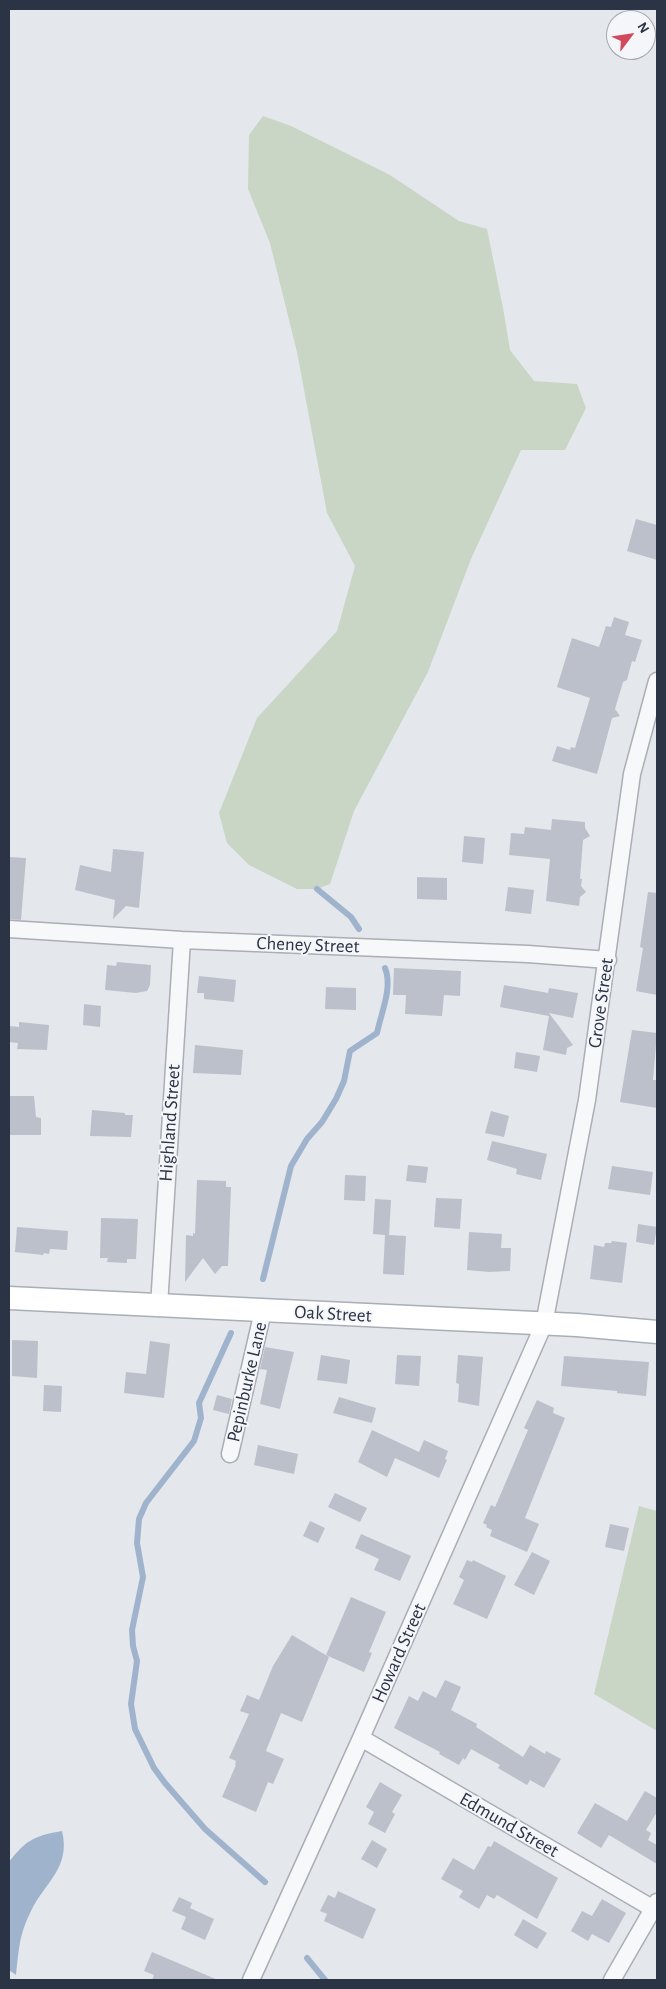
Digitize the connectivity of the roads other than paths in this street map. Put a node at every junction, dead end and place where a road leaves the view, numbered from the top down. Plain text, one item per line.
1 (657, 681) edge
2 (9, 929) edge
3 (182, 940) junction
4 (608, 960) junction
5 (9, 1298) edge
6 (159, 1306) junction
7 (263, 1311) junction
8 (544, 1324) junction
9 (657, 1332) edge
10 (230, 1454) dead end
11 (361, 1738) junction
12 (656, 1907) edge
13 (251, 1980) edge
14 (612, 1980) edge

1 - 4 street, Grove Street
2 - 3 street, Cheney Street
3 - 4 street, Cheney Street
3 - 6 street, Highland Street
4 - 8 street, Grove Street
5 - 6 main road, Oak Street
6 - 7 main road, Oak Street
7 - 8 main road, Oak Street
7 - 10 street, Pepinburke Lane
8 - 9 main road, Oak Street
8 - 11 street, Howard Street
11 - 12 street, Edmund Street
11 - 13 street, Howard Street
12 - 14 street

